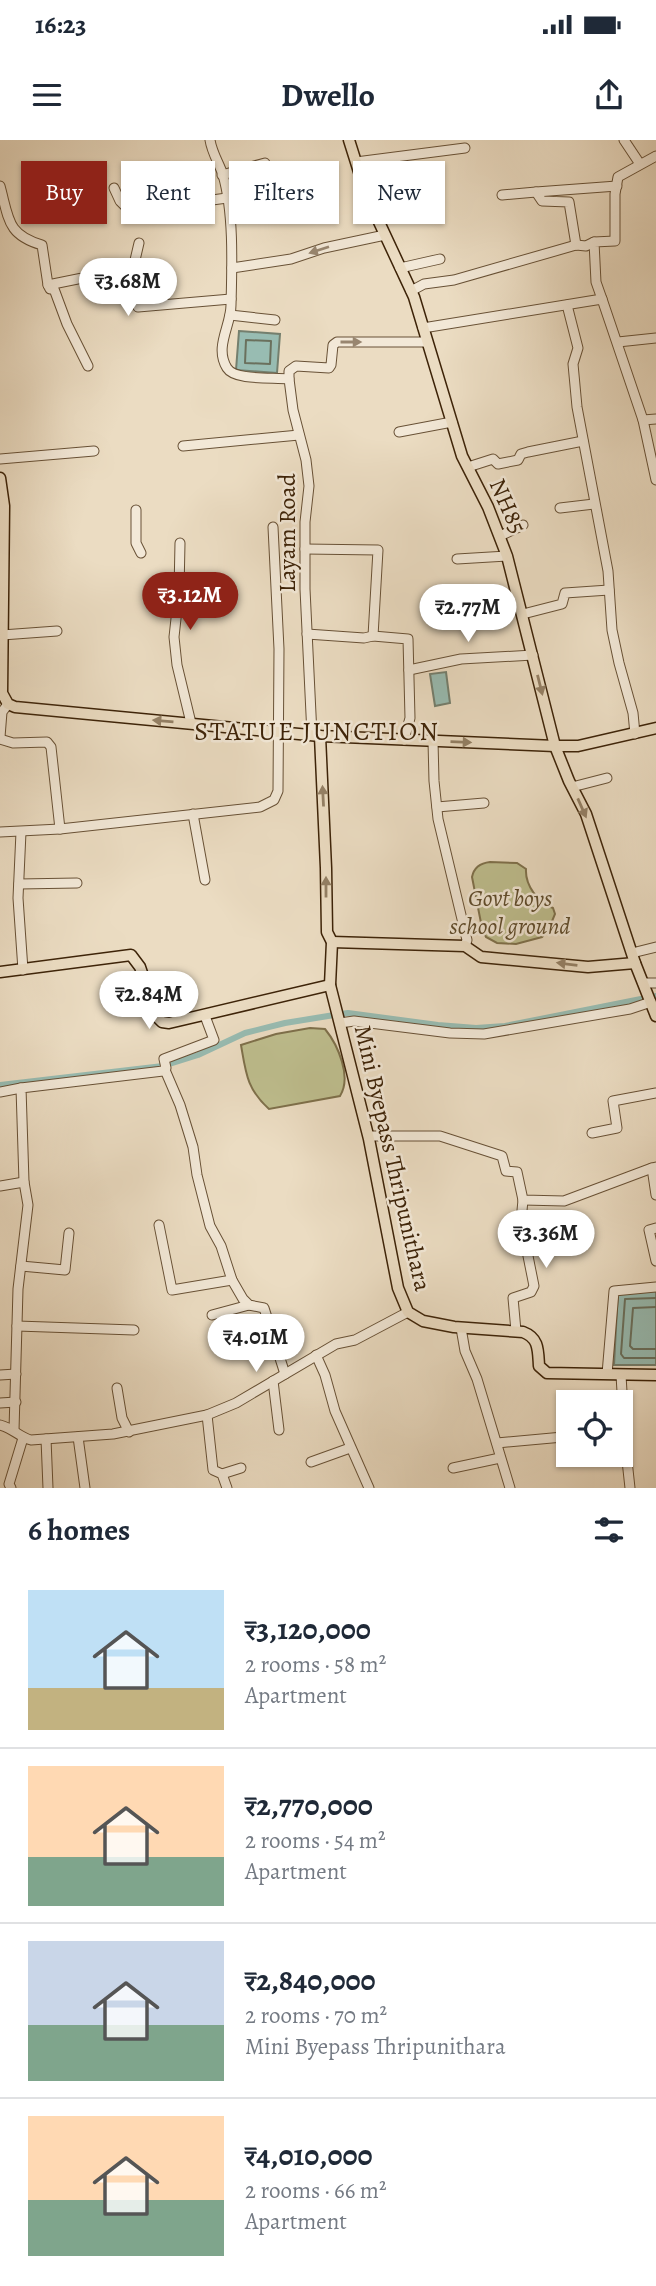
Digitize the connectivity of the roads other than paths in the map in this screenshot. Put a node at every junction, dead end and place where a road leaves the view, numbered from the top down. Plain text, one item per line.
1 (209, 140) edge
2 (349, 140) edge
3 (624, 140) edge
4 (465, 148) dead end
5 (656, 156) edge
6 (356, 161) edge
7 (364, 161) edge
8 (640, 164) junction
9 (229, 172) edge
10 (222, 174) junction
11 (0, 186) edge
12 (617, 186) junction
13 (114, 188) dead end
14 (536, 192) junction
15 (502, 195) dead end
16 (227, 198) junction
17 (380, 224) edge
18 (385, 235) junction
19 (594, 242) junction
20 (139, 243) dead end
21 (576, 245) junction
22 (440, 259) dead end
23 (232, 268) junction
24 (400, 268) junction
25 (132, 273) junction
26 (48, 285) junction
27 (411, 291) junction
28 (231, 299) junction
29 (602, 299) junction
30 (567, 305) junction
31 (230, 315) junction
32 (275, 320) dead end
33 (423, 328) junction
34 (656, 338) edge
35 (427, 342) junction
36 (618, 342) junction
37 (88, 366) dead end
38 (289, 379) junction
39 (656, 419) edge
40 (643, 420) junction
41 (452, 422) junction
42 (399, 432) dead end
43 (299, 435) junction
44 (583, 441) junction
45 (183, 446) dead end
46 (94, 451) dead end
47 (0, 459) edge
48 (468, 467) junction
49 (0, 478) edge
50 (656, 480) edge
51 (594, 504) junction
52 (560, 508) dead end
53 (136, 510) dead end
54 (523, 524) dead end
55 (273, 527) dead end
56 (500, 536) junction
57 (180, 543) dead end
58 (305, 550) junction
59 (141, 553) dead end
60 (507, 556) junction
61 (457, 559) dead end
62 (609, 590) junction
63 (1, 604) edge
64 (523, 614) junction
65 (57, 631) dead end
66 (307, 634) junction
67 (2, 635) junction
68 (373, 636) junction
69 (533, 655) junction
70 (409, 670) junction
71 (8, 704) junction
72 (191, 723) junction
73 (656, 728) edge
74 (280, 732) junction
75 (635, 734) junction
76 (316, 736) junction
77 (0, 738) edge
78 (404, 740) junction
79 (433, 741) junction
80 (555, 746) junction
81 (607, 778) dead end
82 (572, 787) junction
83 (484, 803) dead end
84 (437, 807) junction
85 (193, 814) junction
86 (60, 829) junction
87 (0, 832) edge
88 (20, 832) junction
89 (205, 880) dead end
90 (77, 883) dead end
91 (19, 884) junction
92 (332, 942) junction
93 (465, 946) junction
94 (656, 947) edge
95 (633, 958) junction
96 (23, 970) junction
97 (0, 972) edge
98 (330, 985) junction
99 (648, 985) edge
100 (651, 1002) junction
101 (205, 1016) junction
102 (656, 1016) edge
103 (340, 1022) junction
104 (165, 1067) junction
105 (21, 1088) junction
106 (0, 1092) edge
107 (656, 1093) edge
108 (592, 1133) dead end
109 (369, 1136) junction
110 (654, 1168) edge
111 (24, 1182) junction
112 (0, 1186) edge
113 (656, 1195) edge
114 (523, 1200) junction
115 (159, 1224) dead end
116 (656, 1228) edge
117 (69, 1233) dead end
118 (656, 1261) edge
119 (21, 1266) junction
120 (232, 1280) junction
121 (656, 1287) edge
122 (249, 1305) junction
123 (408, 1312) junction
124 (212, 1315) dead end
125 (17, 1326) junction
126 (461, 1328) junction
127 (134, 1329) dead end
128 (516, 1331) junction
129 (316, 1355) junction
130 (16, 1374) junction
131 (285, 1374) junction
132 (607, 1374) junction
133 (0, 1375) edge
134 (621, 1375) junction
135 (656, 1375) edge
136 (273, 1381) junction
137 (117, 1388) dead end
138 (16, 1402) junction
139 (0, 1403) edge
140 (207, 1415) junction
141 (0, 1425) edge
142 (14, 1430) junction
143 (279, 1430) dead end
144 (128, 1431) junction
145 (78, 1437) junction
146 (23, 1438) junction
147 (556, 1438) edge
148 (46, 1439) junction
149 (497, 1443) junction
150 (350, 1448) junction
151 (500, 1458) junction
152 (311, 1462) dead end
153 (241, 1468) dead end
154 (453, 1468) dead end
155 (222, 1474) junction
156 (11, 1488) edge
157 (48, 1488) edge
158 (85, 1488) edge
159 (227, 1488) edge
160 (369, 1488) edge
161 (510, 1488) edge
162 (631, 1488) edge

1 - 10 street
2 - 6 main road, NH85
3 - 8 street
4 - 7 street
5 - 8 street
8 - 12 street
9 - 10 street
10 - 16 street
11 - 26 street
12 - 14 street
12 - 19 street
13 - 16 street
14 - 15 street
14 - 21 street
16 - 23 street
17 - 18 main road, NH85 / NH85
18 -> 23 street
18 - 24 main road, NH85 / NH85
19 - 21 street
19 - 29 street
20 - 25 street
21 - 27 street
22 - 24 street
23 - 28 street
24 - 27 main road, NH85 / NH85
25 - 26 street
25 - 28 street
26 - 37 street
27 - 33 main road, NH85 / NH85
28 - 31 street
29 - 30 street
29 - 36 street
30 - 33 street
30 - 44 street
31 - 32 street
31 - 38 street
33 - 35 main road, NH85 / NH85
34 - 36 street
38 -> 35 street
35 - 41 main road, NH85 / NH85
36 - 40 street
38 - 43 street, Layam Road
39 - 40 street
40 - 50 street
41 - 42 street
41 - 48 main road, NH85 / NH85
43 - 45 street
43 - 58 street, Layam Road
44 - 48 street
44 - 51 street
46 - 47 street
48 - 56 main road, NH85 / NH85
49 - 63 main road
51 - 52 street
51 - 62 street
53 - 59 street
54 - 56 street
55 - 74 street
56 - 60 main road, NH85 / NH85
57 - 72 street
58 - 66 street, Layam Road
58 - 68 street
60 - 61 street
60 - 64 main road, NH85 / NH85
62 - 64 street
62 - 75 street
63 - 67 main road
64 - 69 main road, NH85 / NH85
65 - 67 street
66 - 68 street
66 - 76 street, Layam Road
67 - 71 main road
68 - 70 street
69 - 70 street
69 -> 80 main road, NH85 / NH85
70 - 78 street
72 -> 71 main road
71 - 77 street
72 - 74 main road
73 - 75 main road
74 - 76 main road
74 - 85 street
75 - 80 main road
76 - 78 main road
92 -> 76 main road, Mini Byepass Thripunithara
77 - 86 street
78 - 79 main road
79 -> 80 main road
79 - 84 street
80 - 82 main road, NH85
81 - 82 street
82 -> 95 main road, NH85
83 - 84 street
84 - 93 street
85 - 86 street
85 - 89 street
86 - 88 street
87 - 88 street
88 - 91 street
90 - 91 street
91 - 96 street
92 - 93 main road
92 - 98 main road, Mini Byepass Thripunithara
95 -> 93 main road
94 - 95 street
95 - 99 main road, NH85
96 - 97 main road
96 - 101 main road
98 - 101 main road
98 - 103 main road, Mini Byepass Thripunithara
99 - 100 main road, NH85
100 - 102 main road, NH85
100 - 103 street
101 - 104 street
103 - 109 main road, Mini Byepass Thripunithara
104 - 105 street
104 - 120 street
105 - 106 street
105 - 111 street
107 - 108 street
109 - 114 street
109 - 123 main road, Mini Byepass Thripunithara
110 - 113 street
110 - 114 street
111 - 112 street
111 - 119 street
114 - 128 street
115 - 120 street
116 - 118 street
117 - 119 street
119 - 125 street
120 - 122 street
121 - 132 street
122 - 124 street
122 - 131 street
123 - 126 main road, Mini Byepass Thripunithara
123 - 129 street
125 - 127 street
125 - 130 street
126 - 128 main road, Mini Byepass Thripunithara
126 - 149 street
128 - 132 main road
129 - 131 street
129 - 150 street
130 - 133 street
130 - 138 street
131 - 136 street
132 - 134 main road
134 - 135 main road
134 - 162 street
136 - 140 street
136 - 143 street
137 - 144 street
138 - 139 street
138 - 142 street
140 - 144 street
140 - 155 street
141 - 142 street
142 - 146 street
144 - 145 street
145 - 148 street
145 - 158 street
146 - 148 street
146 - 156 street
147 - 149 street
148 - 157 street
149 - 151 street
150 - 152 street
150 - 160 street
151 - 154 street
151 - 161 street
153 - 155 street
155 - 159 street

